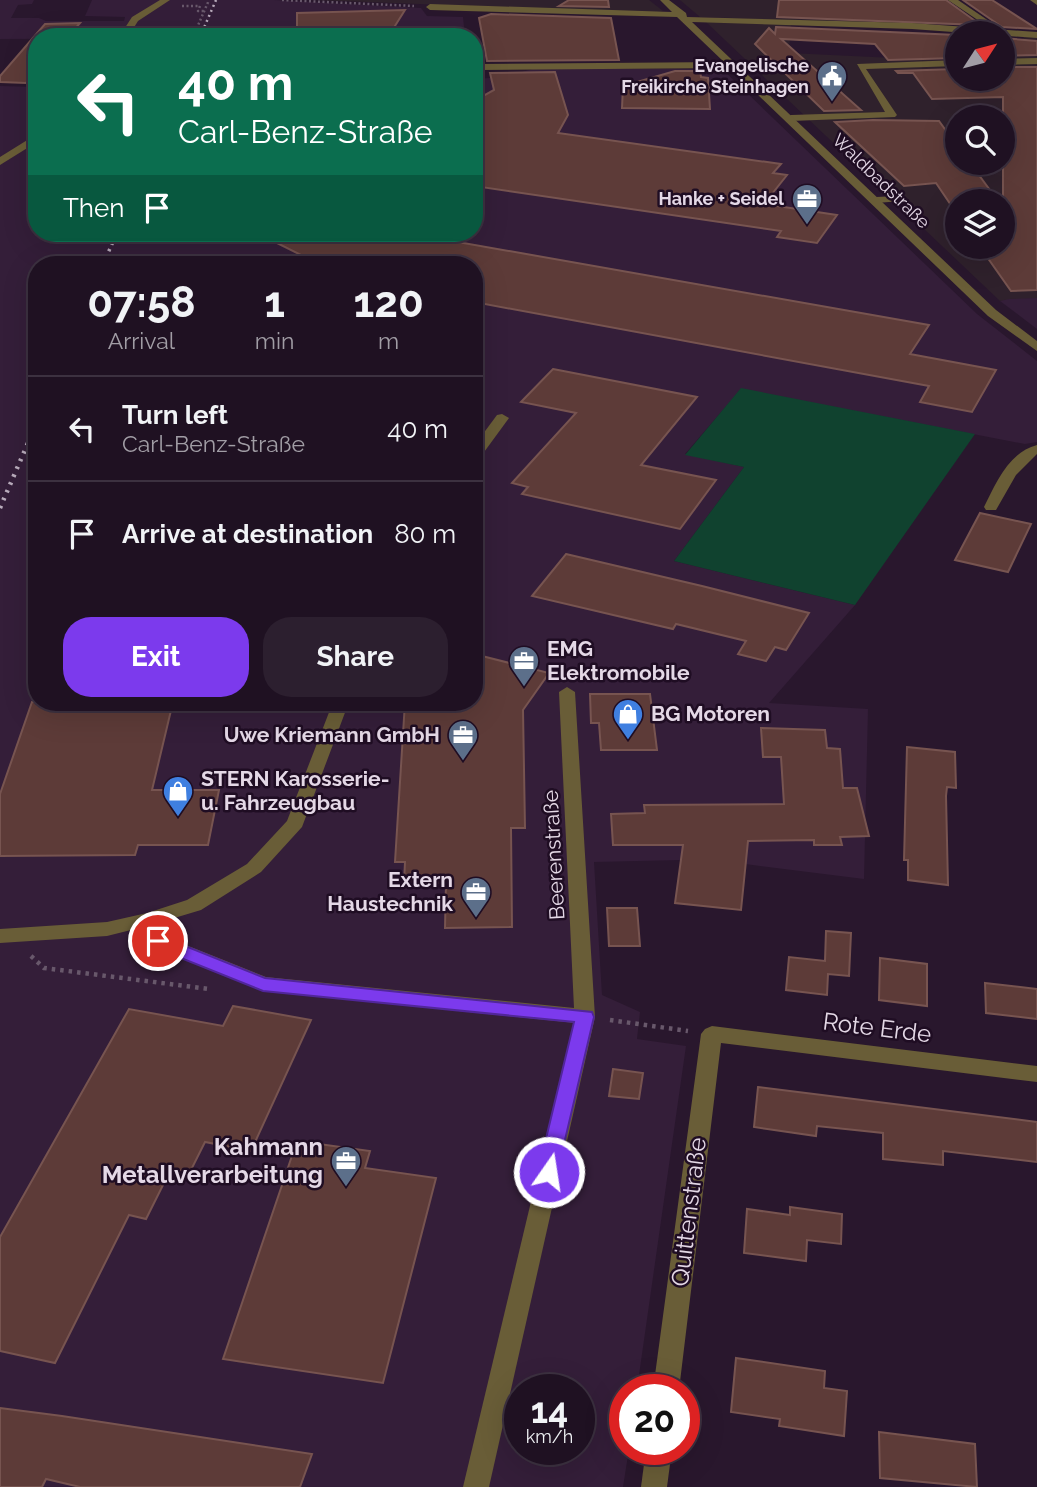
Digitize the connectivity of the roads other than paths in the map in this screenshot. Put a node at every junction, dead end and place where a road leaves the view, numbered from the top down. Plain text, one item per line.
1 (166, 0) edge
2 (664, 0) edge
3 (952, 0) edge
4 (430, 7) road end
5 (685, 17) junction
6 (984, 21) edge
7 (129, 28) edge
8 (945, 29) edge
9 (1015, 33) edge
10 (1037, 35) edge
11 (1037, 61) edge
12 (1015, 62) edge
13 (945, 63) edge
14 (735, 65) junction
15 (483, 67) edge
16 (790, 118) junction
17 (28, 143) edge
18 (0, 162) edge
19 (898, 199) dead end
20 (876, 200) junction
21 (1037, 347) edge
22 (502, 418) dead end
23 (483, 444) edge
24 (1037, 449) edge
25 (992, 507) dead end
26 (567, 692) dead end
27 (338, 711) edge
28 (150, 919) junction
29 (5, 936) edge
30 (585, 1017) junction
31 (712, 1034) joint
32 (1037, 1074) edge
33 (668, 1374) edge
34 (657, 1465) edge
35 (476, 1487) edge
36 (654, 1487) edge

1 - 7 street
2 - 5 street, Waldbadstraße
3 - 6 street
4 - 5 street
5 - 8 street
5 - 14 street, Waldbadstraße
9 - 10 street
11 - 12 street
13 - 16 street
14 - 15 street
14 - 16 street, Waldbadstraße
16 - 20 street, Waldbadstraße
17 - 18 street
19 - 20 street
20 - 21 street, Waldbadstraße
22 - 23 street
24 - 25 street
26 - 30 street, Beerenstraße
27 - 28 street
28 - 29 street
28 - 30 street
30 - 35 street, Beerenstraße
31 - 32 street, Rote Erde
31 - 33 street, Quittenstraße
34 - 36 street

